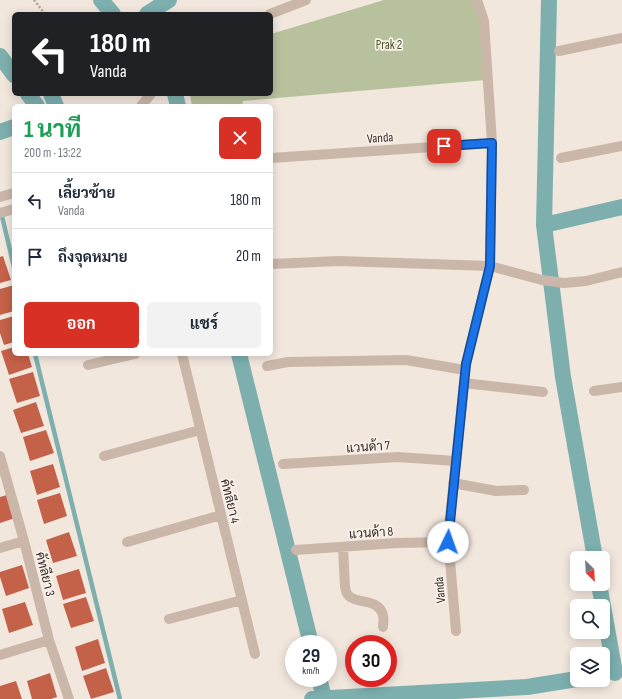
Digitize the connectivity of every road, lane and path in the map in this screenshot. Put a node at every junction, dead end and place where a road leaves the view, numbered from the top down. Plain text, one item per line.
1 (34, 0) edge
2 (306, 0) edge
3 (477, 0) edge
4 (43, 12) edge
5 (273, 13) edge
6 (622, 38) edge
7 (559, 51) dead end
8 (149, 96) edge
9 (143, 104) edge
10 (492, 143) junction
11 (622, 146) edge
12 (273, 158) edge
13 (561, 158) dead end
14 (12, 194) edge
15 (0, 197) edge
16 (12, 210) edge
17 (0, 213) edge
18 (273, 264) edge
19 (490, 266) junction
20 (622, 272) edge
21 (126, 356) edge
22 (182, 356) edge
23 (88, 365) dead end
24 (267, 366) dead end
25 (465, 370) junction
26 (464, 383) junction
27 (622, 387) edge
28 (594, 391) dead end
29 (543, 392) dead end
30 (200, 430) junction
31 (0, 456) edge
32 (104, 456) dead end
33 (455, 461) junction
34 (283, 464) dead end
35 (453, 483) junction
36 (524, 490) dead end
37 (221, 515) junction
38 (24, 541) junction
39 (127, 542) dead end
40 (448, 542) junction
41 (343, 547) junction
42 (0, 548) edge
43 (296, 550) dead end
44 (242, 600) junction
45 (170, 619) dead end
46 (383, 627) dead end
47 (456, 631) dead end
48 (49, 640) junction
49 (255, 654) dead end
50 (0, 655) edge
51 (69, 699) edge

1 - 4 path
2 - 5 street
3 - 10 street, Vanda
6 - 7 street
8 - 9 street
10 - 12 street, Vanda
10 - 19 street, Vanda
11 - 13 street
14 - 15 street
16 - 17 street
18 - 19 street
19 - 20 street
19 - 25 street, Vanda
21 - 23 street
22 - 30 street, คัทลียา 4
24 - 25 street
25 - 26 street, Vanda
26 - 29 street
26 - 33 street, Vanda
27 - 28 street
30 - 32 street
30 - 37 street, คัทลียา 4
31 - 38 street, คัทลียา 3
33 - 34 street, แวนด้า 7
33 - 35 street, Vanda
35 - 36 street
35 - 40 street, Vanda
37 - 39 street
37 - 44 street, คัทลียา 4
38 - 42 street
38 - 48 street, คัทลียา 3
40 - 41 street, แวนด้า 8
40 - 47 street, Vanda
41 - 43 street, แวนด้า 8
41 - 46 street
44 - 45 street
44 - 49 street, คัทลียา 4
48 - 50 street
48 - 51 street, คัทลียา 3

